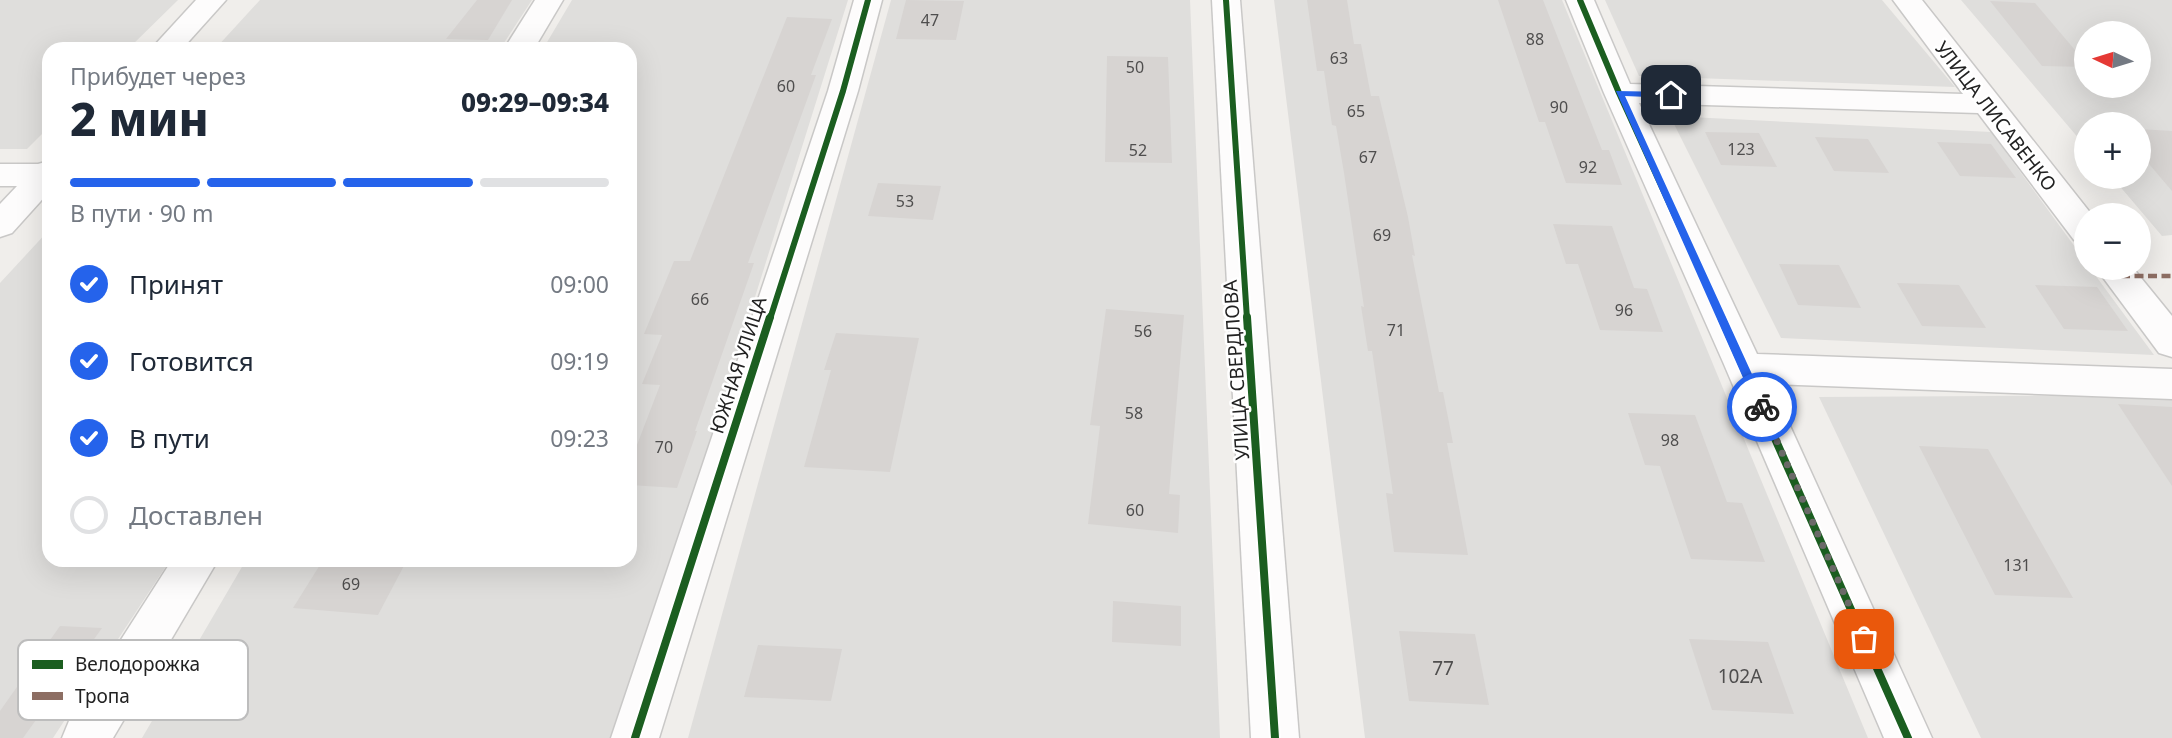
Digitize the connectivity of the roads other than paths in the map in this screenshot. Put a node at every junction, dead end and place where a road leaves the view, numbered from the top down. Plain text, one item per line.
1 (212, 0) edge
2 (549, 0) edge
3 (867, 0) edge
4 (1226, 0) edge
5 (1580, 0) edge
6 (1906, 0) edge
7 (173, 42) edge
8 (523, 42) edge
9 (1619, 93) junction
10 (1986, 104) junction
11 (0, 174) edge
12 (42, 174) edge
13 (42, 180) edge
14 (2074, 217) edge
15 (0, 225) edge
16 (2123, 280) edge
17 (2172, 344) edge
18 (1745, 368) junction
19 (2172, 384) edge
20 (192, 567) edge
21 (147, 640) edge
22 (97, 720) edge
23 (86, 738) edge
24 (635, 738) edge
25 (1275, 738) edge
26 (1908, 738) edge

1 - 7 street
2 - 8 street
3 - 24 street, ЮЖНАЯ УЛИЦА
4 - 25 street, УЛИЦА СВЕРДЛОВА
5 - 9 street
6 - 10 street, УЛИЦА ЛИСАВЕНКО
9 - 10 street
9 - 18 street
10 - 14 street, УЛИЦА ЛИСАВЕНКО
11 - 12 street
13 - 15 street
16 - 17 street
18 - 19 street
18 - 26 street
20 - 21 street
22 - 23 street

